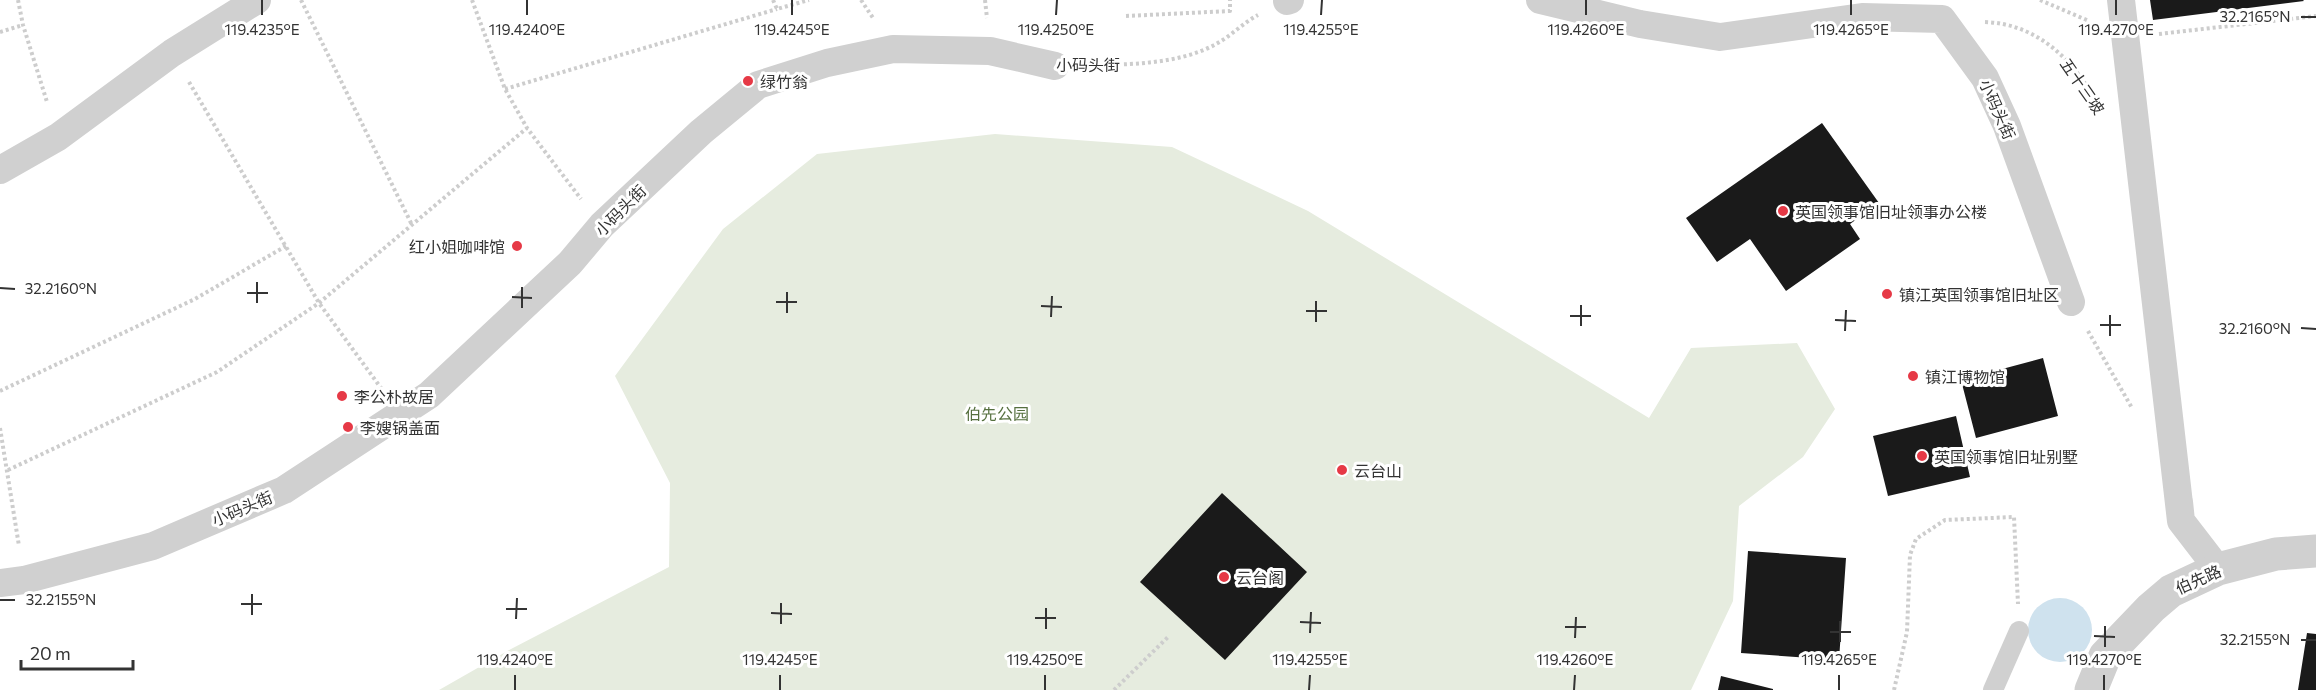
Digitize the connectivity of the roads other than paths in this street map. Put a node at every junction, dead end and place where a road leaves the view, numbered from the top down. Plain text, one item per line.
1 (257, 0) edge
2 (1540, 0) edge
3 (2121, 0) edge
4 (1054, 66) road end
5 (0, 170) edge
6 (2071, 302) road end
7 (2316, 551) edge
8 (2218, 569) junction
9 (12, 581) edge
10 (2019, 631) road end
11 (1993, 690) edge
12 (2091, 690) edge

1 - 5 street
2 - 6 street, 小码头街
3 - 8 street
4 - 9 street, 小码头街
7 - 8 street, 伯先路
8 - 12 street, 伯先路
10 - 11 lane

